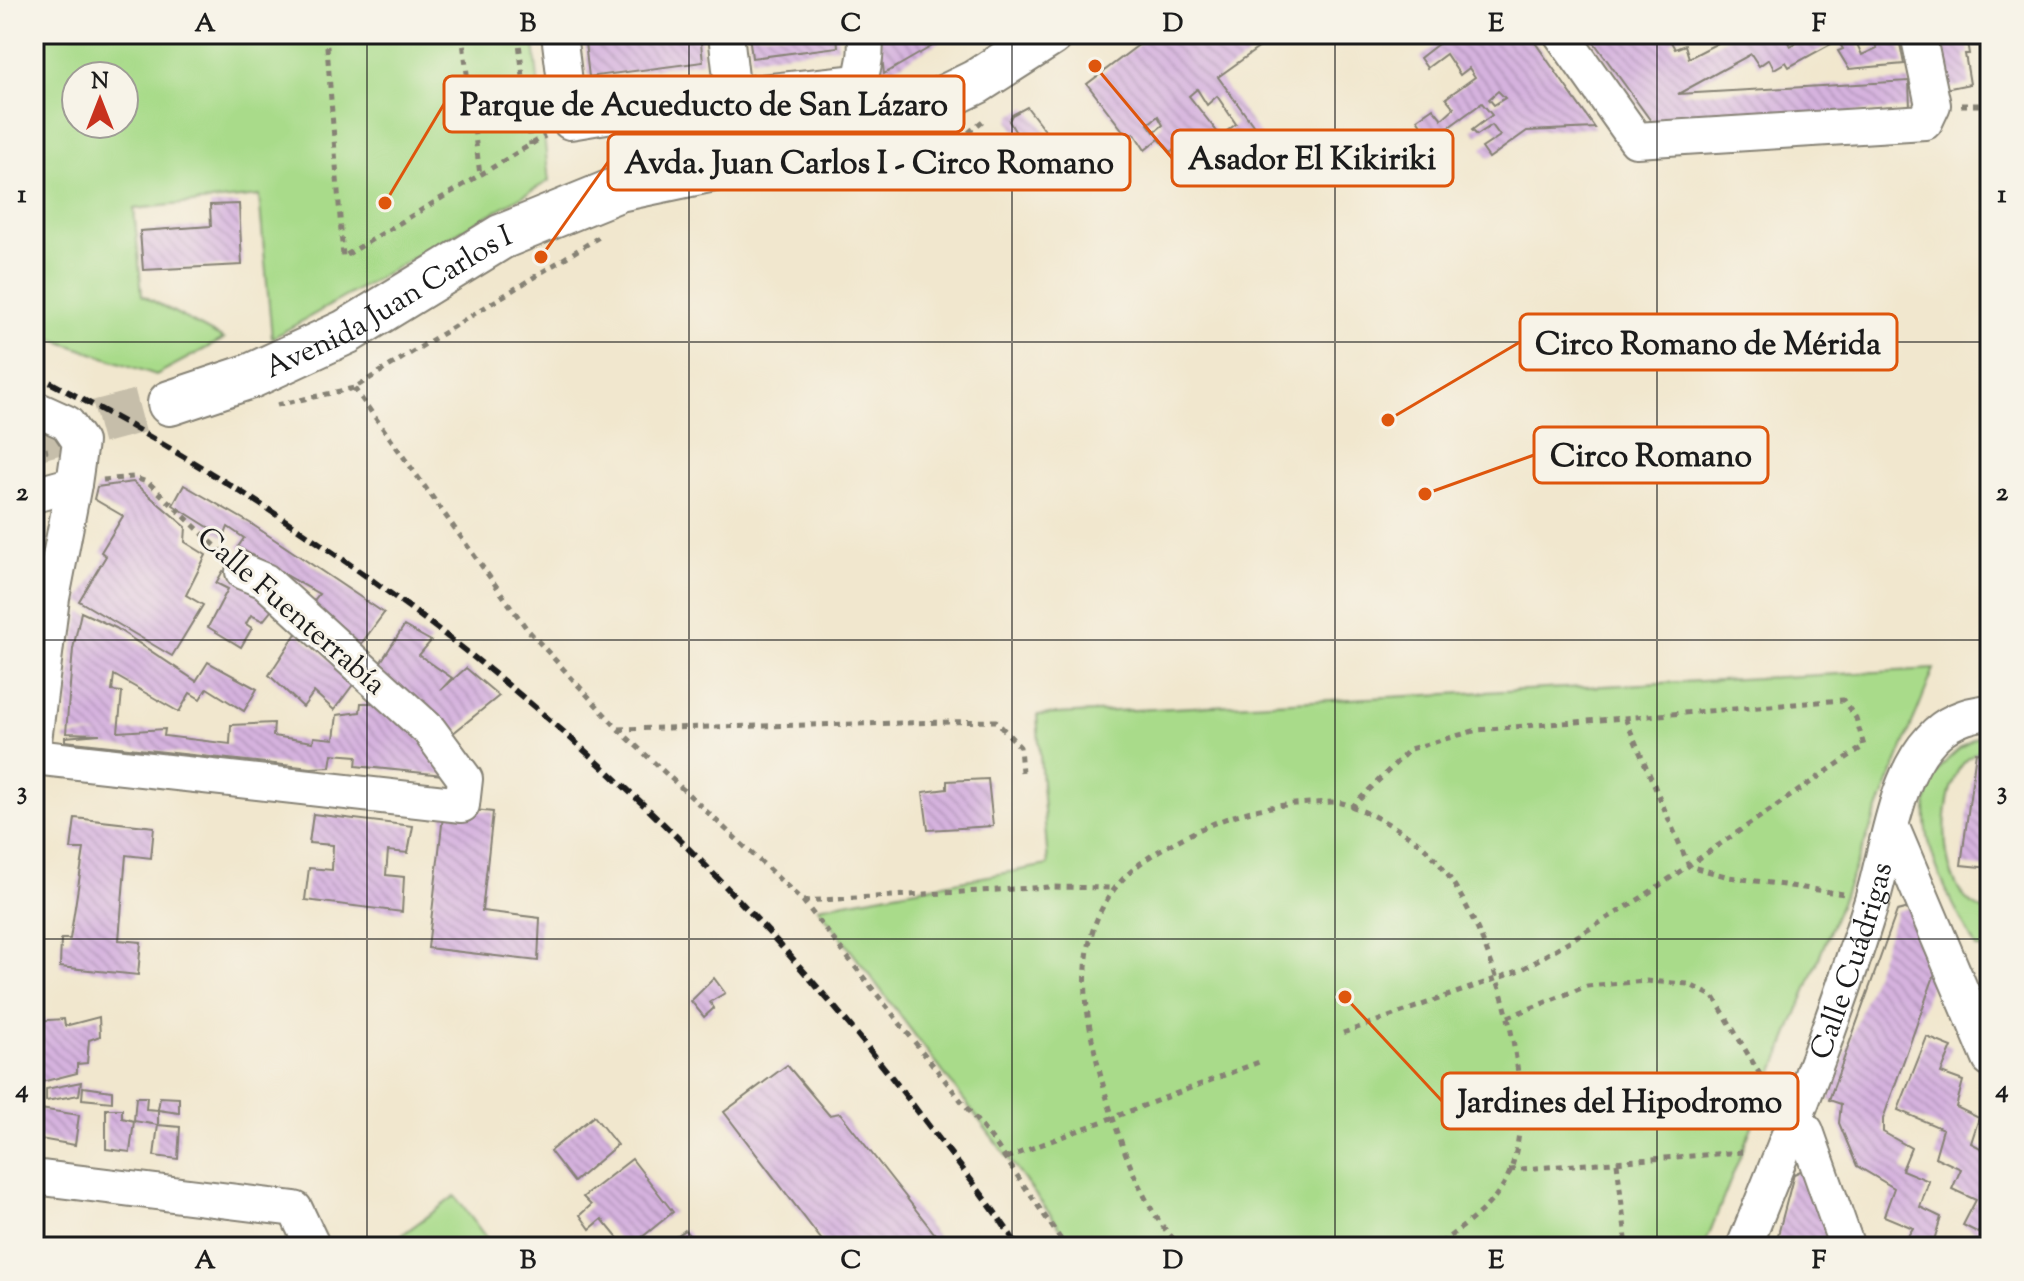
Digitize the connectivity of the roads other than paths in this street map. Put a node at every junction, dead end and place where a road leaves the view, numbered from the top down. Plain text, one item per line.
1 (559, 34) edge
2 (726, 34) edge
3 (865, 34) edge
4 (1051, 34) edge
5 (1561, 34) edge
6 (1918, 34) edge
7 (858, 82) junction
8 (733, 95) junction
9 (875, 145) junction
10 (170, 403) tunnel mouth
11 (34, 408) edge
12 (74, 484) junction
13 (34, 496) edge
14 (61, 540) junction
15 (243, 572) road end
16 (43, 597) edge
17 (1990, 712) edge
18 (34, 741) edge
19 (34, 757) edge
20 (1893, 830) junction
21 (1990, 1059) edge
22 (1796, 1120) junction
23 (34, 1177) edge
24 (313, 1247) edge
25 (1744, 1247) edge
26 (1847, 1247) edge

1 - 8 street
2 - 8 street
3 - 7 street
4 - 9 main road, Avenida Juan Carlos I
5 - 6 street
7 - 8 street
7 - 9 street
9 - 10 main road, Avenida Juan Carlos I
11 - 12 street
12 - 13 street
12 - 14 street
13 - 14 street
14 - 16 street
15 - 19 street, Calle Fuenterrabía
16 - 18 street
17 - 20 street, Calle Cuádrigas
20 - 21 street
20 - 22 street, Calle Cuádrigas
22 - 25 street, Calle Cuádrigas
22 - 26 street
23 - 24 street

